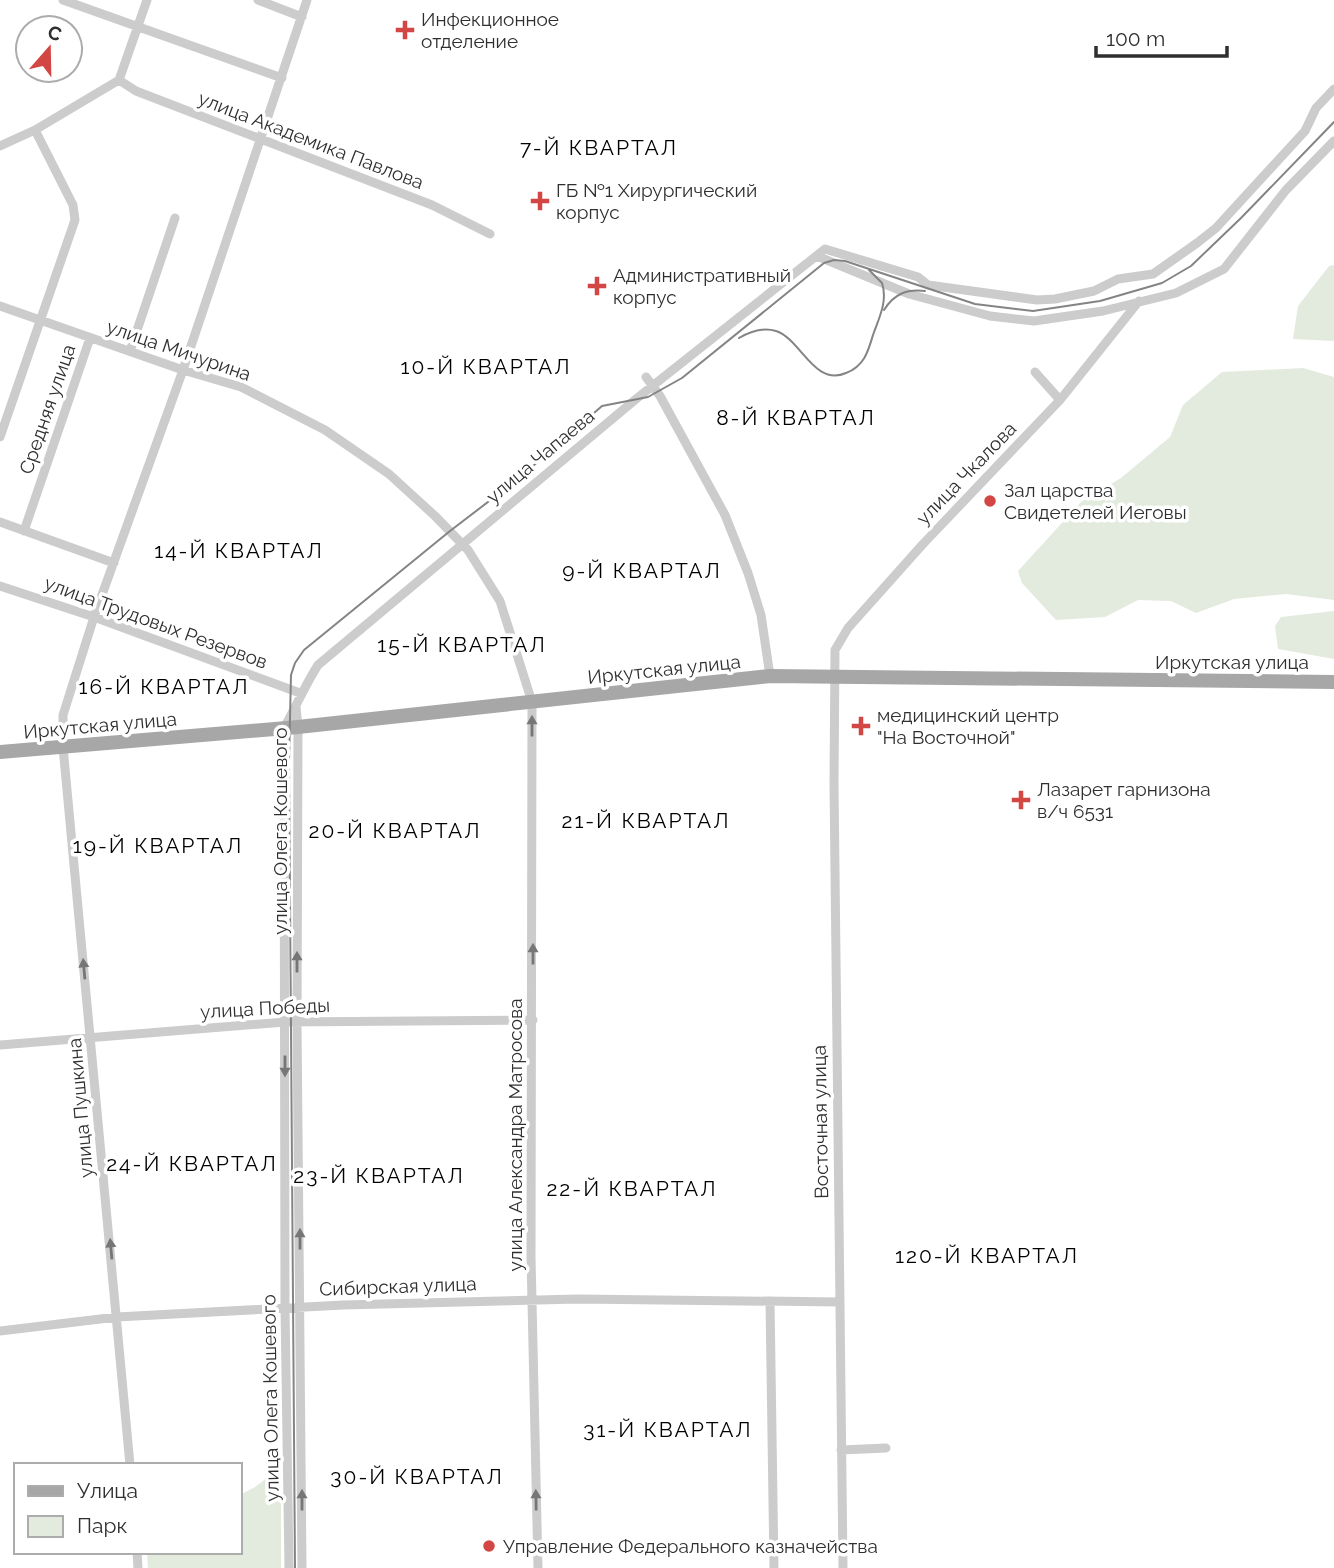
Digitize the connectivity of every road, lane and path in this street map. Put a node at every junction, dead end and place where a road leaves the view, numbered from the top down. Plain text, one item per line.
1 (63, 0) edge
2 (147, 0) edge
3 (258, 0) edge
4 (307, 0) edge
5 (302, 17) junction
6 (138, 27) junction
7 (282, 78) junction
8 (119, 80) junction
9 (1334, 89) edge
10 (35, 130) junction
11 (262, 140) junction
12 (1334, 141) edge
13 (0, 146) edge
14 (175, 218) dead end
15 (490, 234) dead end
16 (821, 252) junction
17 (1139, 301) junction
18 (0, 306) edge
19 (41, 321) junction
20 (90, 338) junction
21 (130, 351) junction
22 (183, 370) junction
23 (1035, 372) dead end
24 (646, 377) dead end
25 (653, 385) junction
26 (1060, 400) junction
27 (0, 437) edge
28 (0, 522) edge
29 (24, 531) junction
30 (461, 543) junction
31 (114, 563) junction
32 (0, 586) edge
33 (94, 617) junction
34 (770, 676) junction
35 (836, 676) junction
36 (1334, 682) edge
37 (300, 692) junction
38 (532, 702) junction
39 (296, 707) junction
40 (291, 727) junction
41 (63, 747) junction
42 (0, 752) edge
43 (533, 1020) junction
44 (285, 1022) junction
45 (297, 1022) junction
46 (90, 1037) junction
47 (0, 1045) edge
48 (532, 1300) junction
49 (770, 1301) junction
50 (840, 1302) junction
51 (301, 1307) junction
52 (285, 1308) junction
53 (117, 1317) junction
54 (0, 1331) edge
55 (886, 1448) dead end
56 (841, 1450) junction
57 (130, 1463) edge
58 (289, 1568) edge
59 (302, 1568) edge
60 (538, 1568) edge
61 (774, 1568) edge
62 (843, 1568) edge

1 - 6 street
2 - 6 street
3 - 5 street
4 - 5 street, улица Пушкина
5 - 7 street, улица Пушкина
6 - 7 street
6 - 8 street
7 - 11 street, улица Пушкина
8 - 10 street
8 - 11 street, улица Академика Павлова
9 - 16 street
10 - 13 street
10 - 19 street
11 - 15 street, улица Академика Павлова
11 - 22 street, улица Пушкина
12 - 17 street
14 - 21 street
16 - 17 street
16 - 25 street, улица Чапаева
17 - 26 street, улица Чкалова
18 - 19 street, улица Мичурина
19 - 20 street, улица Мичурина
19 - 27 street
20 - 21 street, улица Мичурина
20 - 29 street, Средняя улица
21 - 22 street, улица Мичурина
22 - 30 street, улица Мичурина
22 - 31 street, улица Пушкина
23 - 26 street
24 - 25 street
25 - 30 street, улица Чапаева
25 - 34 street
26 - 35 street, улица Чкалова
28 - 29 street
29 - 31 street
30 - 37 street, улица Чапаева
30 - 38 street, улица Мичурина
31 - 33 street, улица Пушкина
32 - 33 street, улица Трудовых Резервов
33 - 37 street, улица Трудовых Резервов
33 - 41 street, улица Пушкина
34 - 35 main road, Иркутская улица
34 - 38 main road, Иркутская улица
35 - 36 main road, Иркутская улица
35 - 50 street, Восточная улица
37 - 39 street, улица Чапаева
38 - 40 main road, Иркутская улица
43 -> 38 street, улица Александра Матросова
39 - 40 street, улица Олега Кошевого
39 - 40 street, улица Олега Кошевого
40 - 41 main road, Иркутская улица
40 - 44 street, улица Олега Кошевого
45 -> 40 street, улица Олега Кошевого
41 - 42 main road, Иркутская улица
46 -> 41 street, улица Пушкина
43 - 45 street, улица Победы
43 - 48 street, улица Александра Матросова
44 - 45 street, улица Победы
44 - 46 street, улица Победы
44 -> 52 street, улица Олега Кошевого
51 -> 45 street, улица Олега Кошевого
46 - 47 street, улица Победы
53 -> 46 street, улица Пушкина
48 - 49 street, Сибирская улица
48 - 51 street, Сибирская улица
60 -> 48 street, улица Александра Матросова
49 - 50 street, Сибирская улица
49 - 61 street
50 - 56 street, Восточная улица
51 - 52 street, Сибирская улица
59 -> 51 street, улица Олега Кошевого
52 - 53 street, Сибирская улица
52 - 58 street, улица Олега Кошевого
53 - 54 street, Сибирская улица
53 - 57 street, улица Пушкина
55 - 56 street
56 - 62 street, Восточная улица

